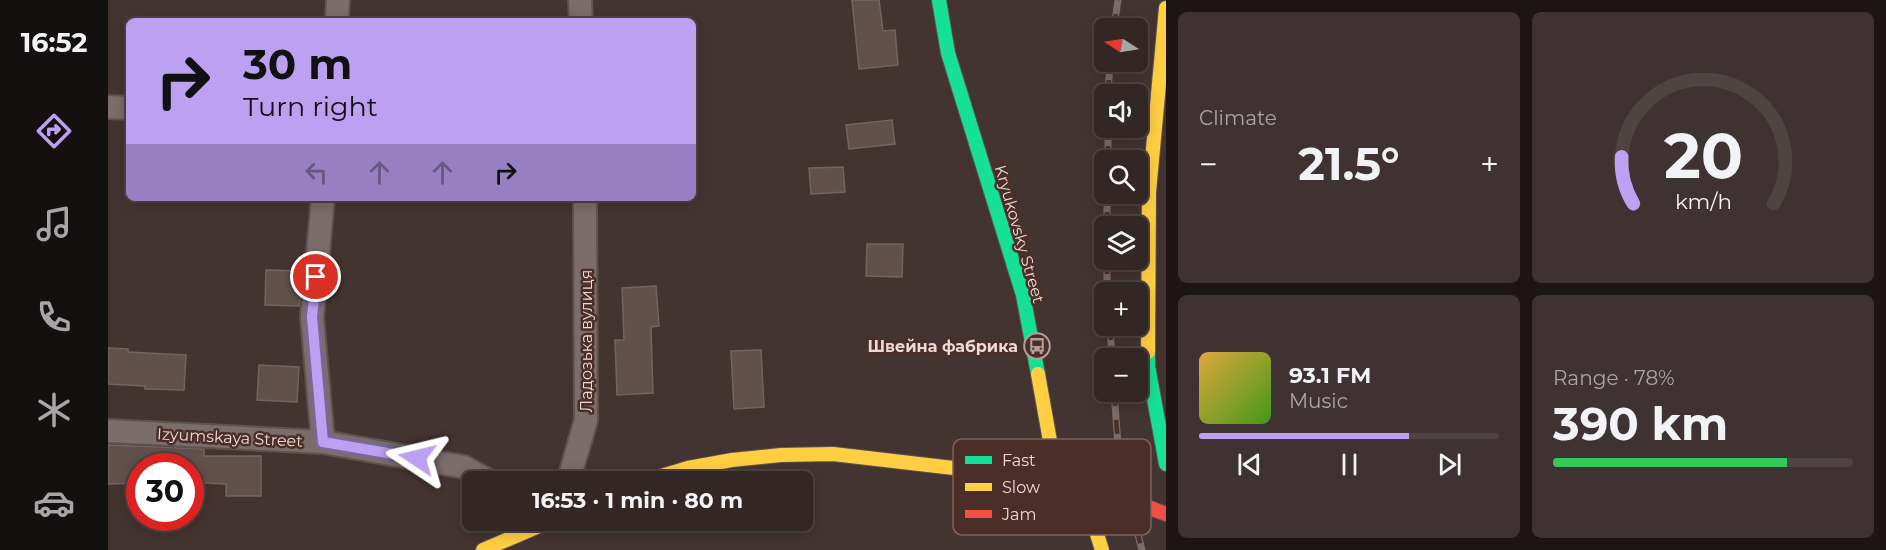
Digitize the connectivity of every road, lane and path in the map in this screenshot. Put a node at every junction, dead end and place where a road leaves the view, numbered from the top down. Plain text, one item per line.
1 (338, 0) edge
2 (580, 0) edge
3 (939, 0) edge
4 (1166, 8) edge
5 (337, 18) edge
6 (581, 18) edge
7 (108, 107) edge
8 (126, 108) edge
9 (323, 201) edge
10 (585, 201) edge
11 (108, 431) edge
12 (1049, 439) edge
13 (323, 442) junction
14 (1166, 464) edge
15 (953, 468) edge
16 (472, 471) edge
17 (571, 471) edge
18 (678, 471) edge
19 (527, 531) edge
20 (1097, 535) edge
21 (483, 550) edge
22 (1102, 550) edge

1 - 5 street
2 - 6 street
3 - 12 street, Kryukovsky Street
4 - 14 street
7 - 8 street
9 - 13 street
10 - 17 street, Ладозька вулиця
11 - 13 street, Izyumskaya Street
13 - 16 street, Izyumskaya Street
15 - 18 street
19 - 21 street
20 - 22 street

